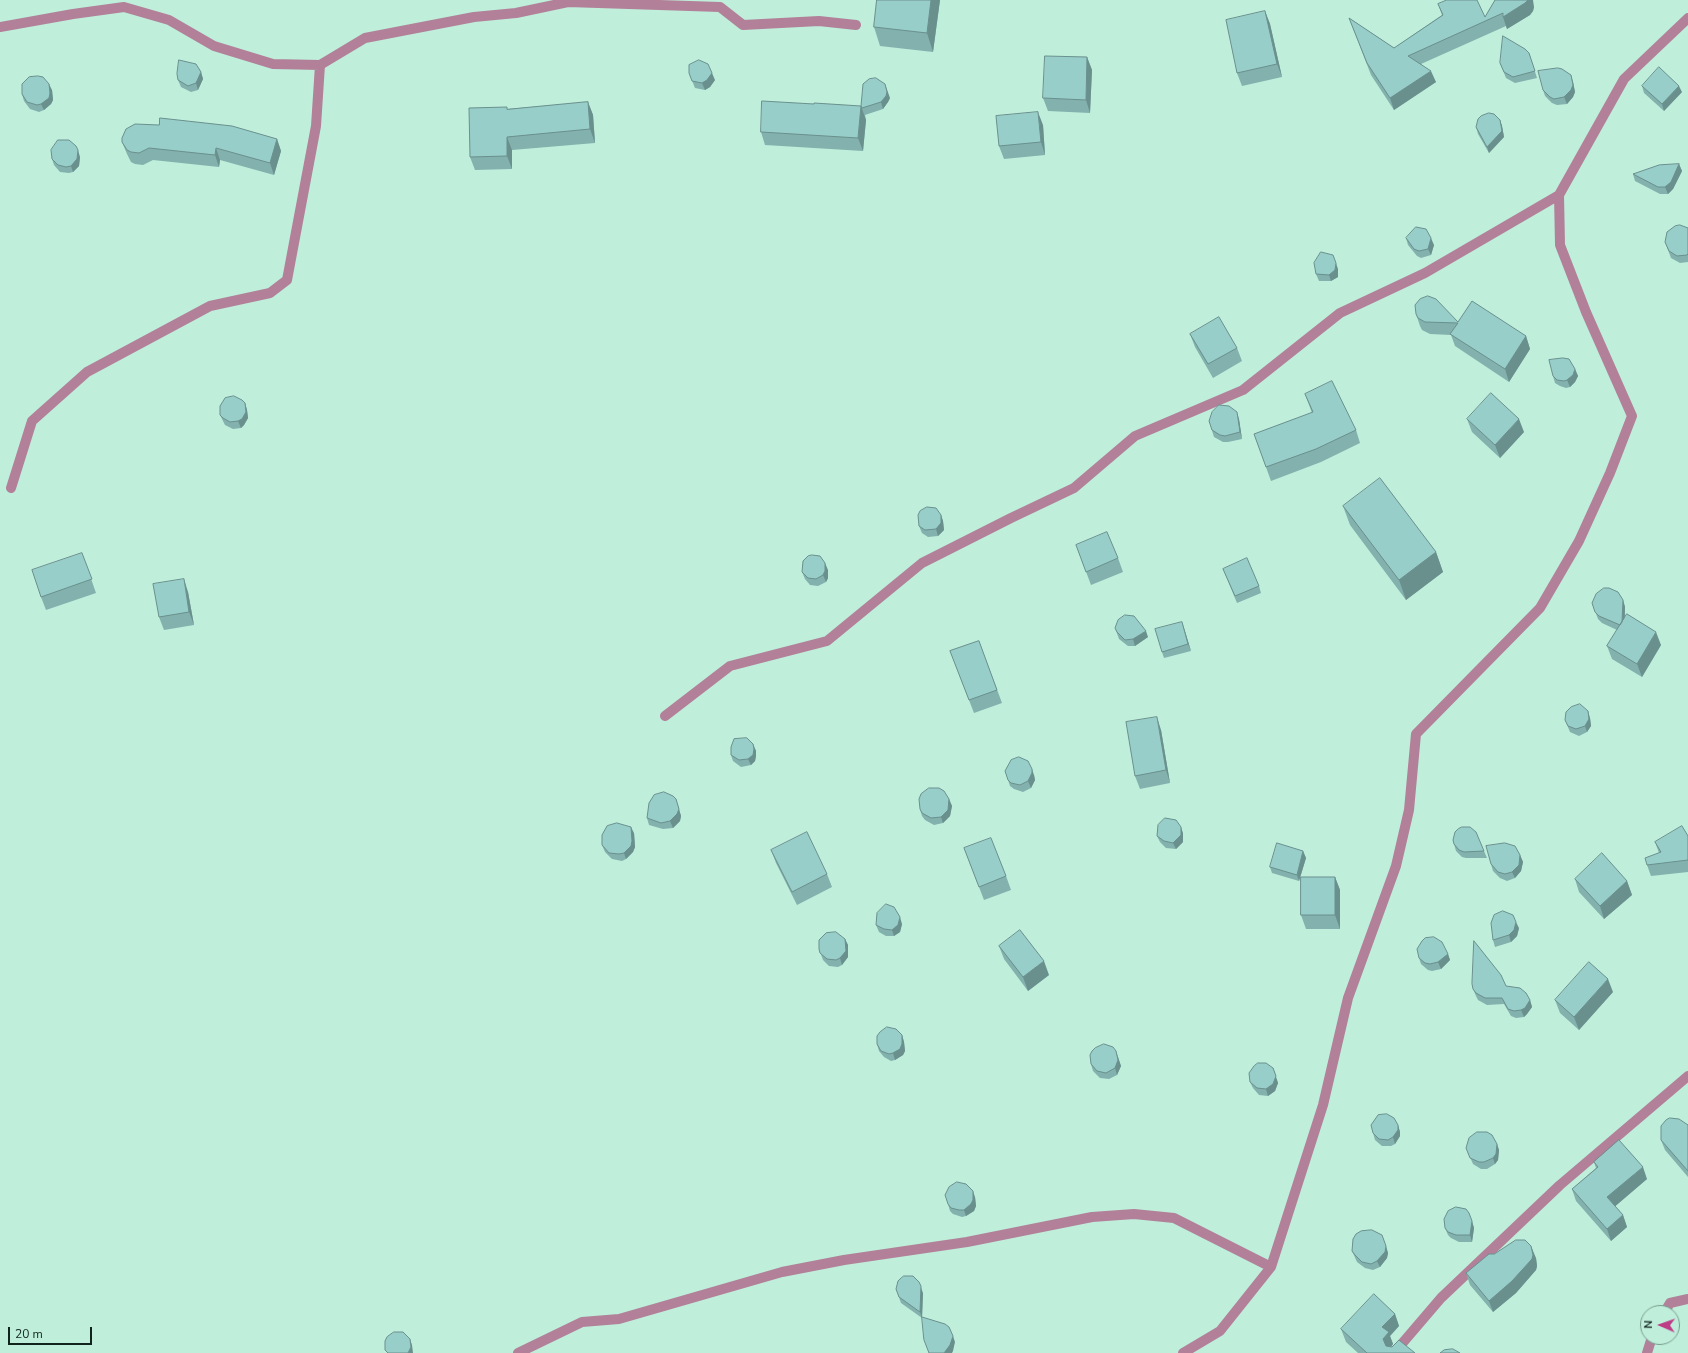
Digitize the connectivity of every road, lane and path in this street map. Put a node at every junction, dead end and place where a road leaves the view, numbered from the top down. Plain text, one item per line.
1 (568, 1) edge
2 (1688, 18) edge
3 (856, 25) dead end
4 (0, 27) edge
5 (320, 65) junction
6 (1559, 195) junction
7 (11, 488) dead end
8 (665, 716) dead end
9 (1688, 1076) edge
10 (1271, 1267) junction
11 (1688, 1299) edge
12 (1669, 1305) edge
13 (518, 1353) edge
14 (1183, 1353) edge
15 (1394, 1353) edge

1 - 3 street
1 - 5 street
2 - 6 street
4 - 5 street
5 - 7 street
6 - 8 street
6 - 10 street
9 - 15 street
10 - 13 street
10 - 14 street
11 - 12 street

